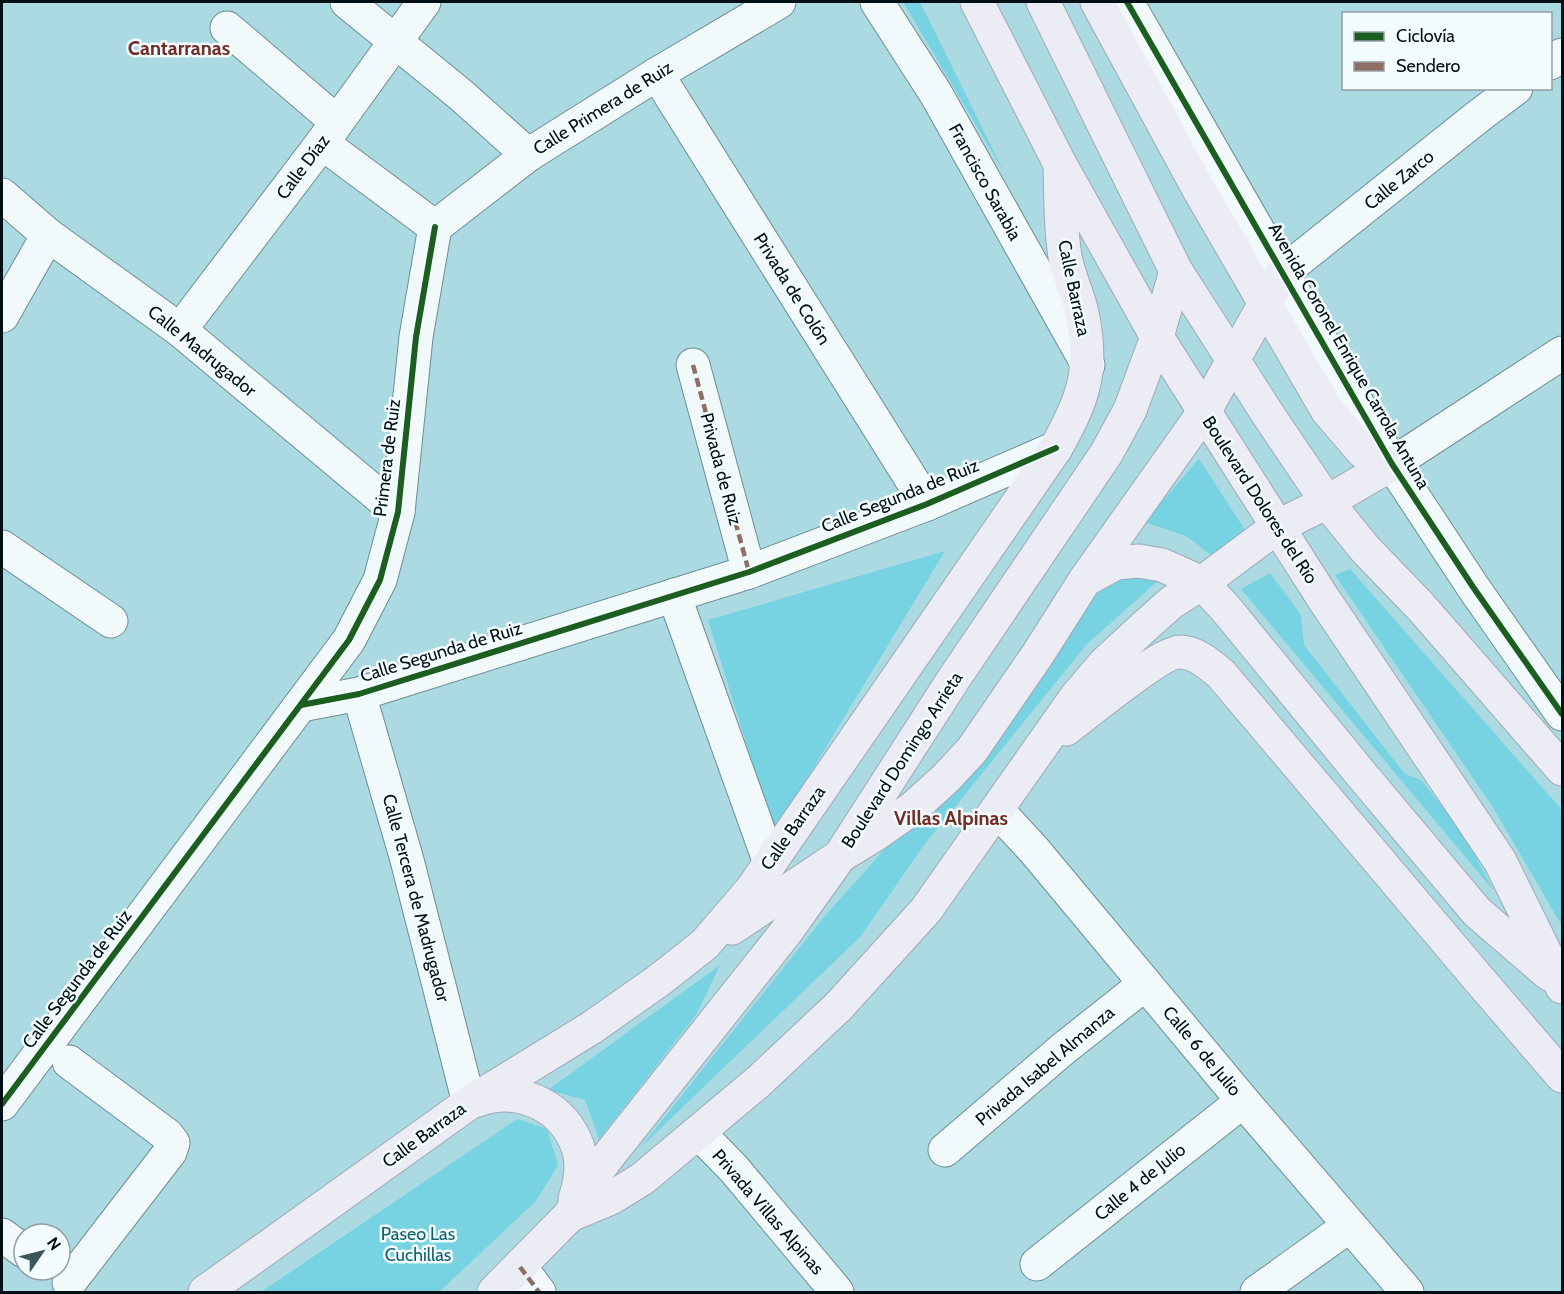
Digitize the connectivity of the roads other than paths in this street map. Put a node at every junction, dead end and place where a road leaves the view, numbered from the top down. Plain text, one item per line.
1 (347, 2) edge
2 (424, 2) edge
3 (779, 2) edge
4 (877, 2) edge
5 (977, 2) edge
6 (1043, 2) edge
7 (1097, 2) edge
8 (1127, 2) edge
9 (227, 28) dead end
10 (395, 41) junction
11 (657, 74) junction
12 (1513, 90) edge
13 (329, 133) junction
14 (528, 155) junction
15 (1060, 164) junction
16 (2, 195) edge
17 (435, 227) junction
18 (48, 235) junction
19 (1176, 271) junction
20 (1282, 273) junction
21 (1265, 305) junction
22 (2, 316) edge
23 (180, 330) junction
24 (1157, 337) junction
25 (1563, 352) edge
26 (1232, 359) junction
27 (693, 365) dead end
28 (1088, 365) junction
29 (1204, 412) junction
30 (1056, 448) junction
31 (1392, 464) junction
32 (1327, 502) junction
33 (927, 504) junction
34 (398, 512) junction
35 (1276, 527) junction
36 (2, 547) edge
37 (749, 572) junction
38 (1085, 580) junction
39 (1202, 583) junction
40 (675, 595) junction
41 (111, 621) dead end
42 (359, 694) junction
43 (301, 705) junction
44 (1563, 714) edge
45 (1041, 748) junction
46 (1563, 769) edge
47 (997, 810) junction
48 (840, 856) junction
49 (770, 862) junction
50 (705, 944) junction
51 (1145, 984) junction
52 (1562, 985) edge
53 (69, 1062) dead end
54 (1563, 1076) edge
55 (1243, 1101) junction
56 (469, 1103) junction
57 (2, 1104) edge
58 (698, 1132) junction
59 (945, 1150) dead end
60 (570, 1215) junction
61 (1349, 1226) junction
62 (1037, 1264) dead end
63 (520, 1267) junction
64 (72, 1276) edge
65 (205, 1293) edge
66 (494, 1293) edge
67 (539, 1293) edge
68 (837, 1293) edge
69 (1257, 1293) edge
70 (1407, 1293) edge

1 - 10 street
2 - 10 street, Calle Díaz
3 - 11 street, Calle Primera de Ruiz
4 - 28 street, Francisco Sarabia
5 - 15 main road, Boulevard Dolores del Río
6 - 19 main road
7 - 21 main road
8 - 20 street, Avenida Coronel Enrique Carrola Antuna
9 - 13 street
10 - 13 street, Calle Díaz
10 - 14 street
11 - 14 street, Calle Primera de Ruiz
11 - 33 street, Privada de Colón
12 - 20 street, Calle Zarco
13 - 17 street
13 - 23 street, Calle Díaz
14 - 17 street, Calle Primera de Ruiz
15 - 24 main road, Boulevard Dolores del Río
15 - 28 main road, Calle Barraza
16 - 18 street, Calle Madrugador
17 - 34 street, Primera de Ruiz
18 - 22 street
18 - 23 street, Calle Madrugador
19 - 24 main road, Boulevard Domingo Arrieta
19 - 26 main road
20 - 21 main road
20 - 31 street, Avenida Coronel Enrique Carrola Antuna
21 - 26 main road
21 - 31 main road
23 - 34 street, Calle Madrugador
24 - 29 main road, Boulevard Dolores del Río
24 - 48 main road, Boulevard Domingo Arrieta
25 - 31 street
26 - 29 main road
26 - 32 main road
27 - 37 street, Privada de Ruiz
28 - 30 main road, Calle Barraza
29 - 35 main road, Boulevard Dolores del Río
29 - 38 main road
30 - 33 street, Calle Segunda de Ruiz
30 - 49 main road, Calle Barraza
31 - 32 main road
31 - 44 street, Avenida Coronel Enrique Carrola Antuna
32 - 35 main road
32 - 46 main road
33 - 37 street, Calle Segunda de Ruiz
34 - 43 street, Primera de Ruiz
35 - 39 main road
35 - 52 main road, Boulevard Dolores del Río
36 - 41 street
37 - 40 street, Calle Segunda de Ruiz
38 - 39 main road
38 - 48 main road
39 - 45 main road
39 - 52 main road
40 - 42 street, Calle Segunda de Ruiz
40 - 49 street
42 - 43 street, Calle Segunda de Ruiz
42 - 56 street, Calle Tercera de Madrugador
43 - 57 street, Calle Segunda de Ruiz
45 - 47 main road
45 - 54 main road
47 - 51 street, Calle 6 de Julio
47 - 58 main road
48 - 50 main road
48 - 60 main road, Boulevard Domingo Arrieta
49 - 50 main road, Calle Barraza
50 - 56 main road, Calle Barraza
51 - 55 street, Calle 6 de Julio
51 - 59 street, Privada Isabel Almanza
53 - 64 street
55 - 61 street, Calle 6 de Julio
55 - 62 street, Calle 4 de Julio
56 - 60 main road
56 - 65 main road, Calle Barraza
58 - 60 main road
58 - 68 street, Privada Villas Alpinas
60 - 63 main road
61 - 69 street
61 - 70 street, Calle 6 de Julio
63 - 66 main road
63 - 67 street

